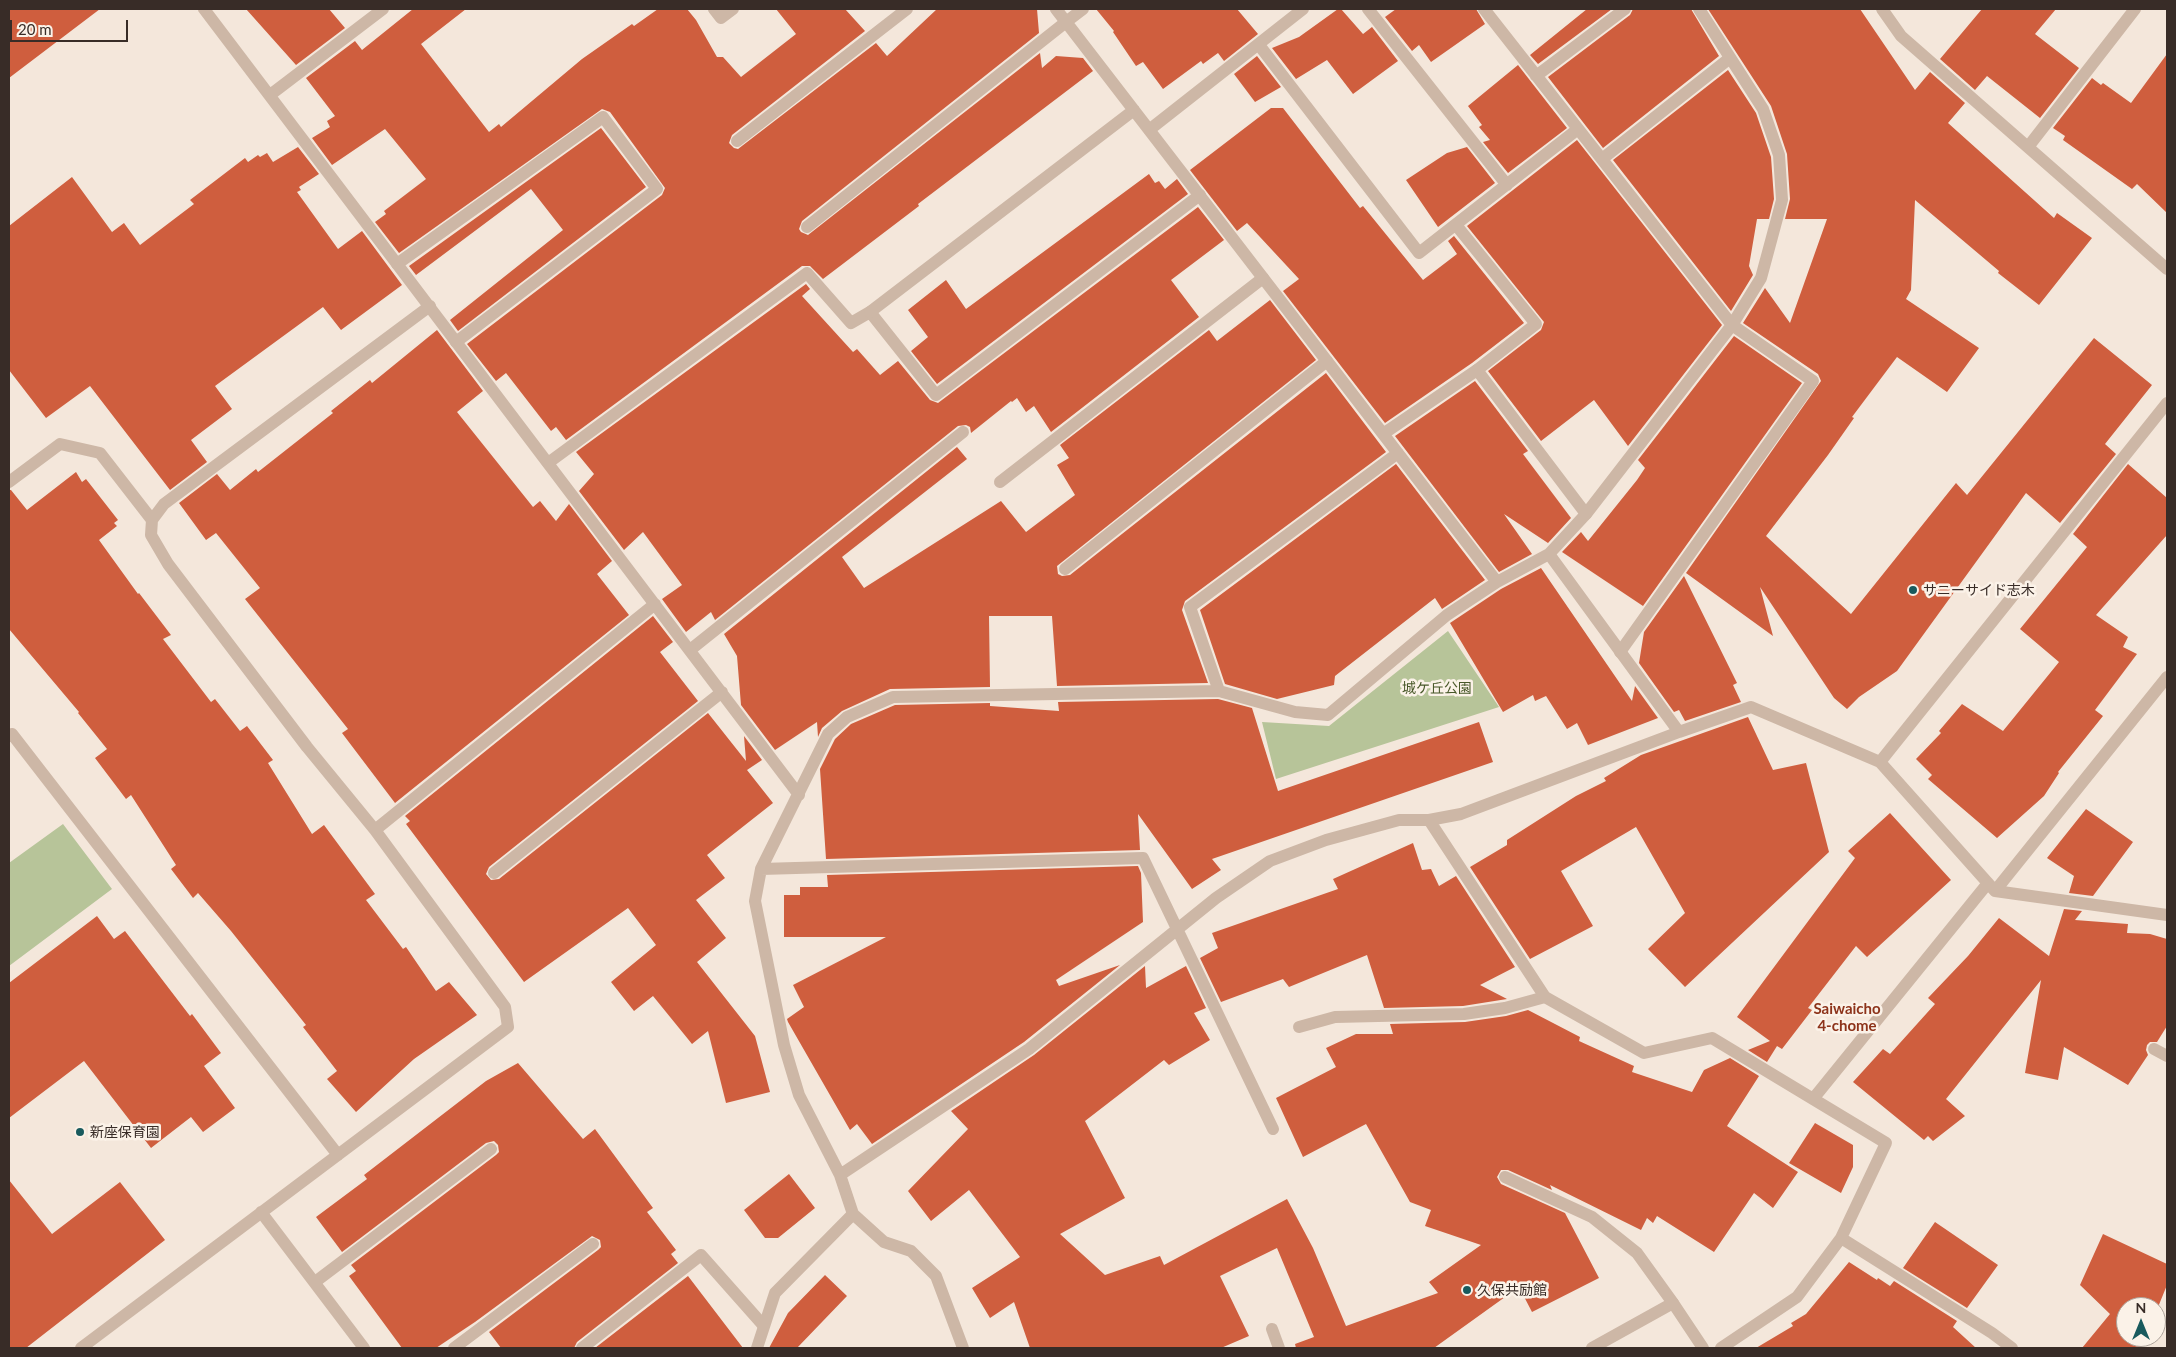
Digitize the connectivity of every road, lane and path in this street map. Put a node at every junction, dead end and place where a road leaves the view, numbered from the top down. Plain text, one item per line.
1 (204, 9) edge
2 (383, 9) edge
3 (714, 9) edge
4 (733, 9) edge
5 (907, 9) edge
6 (1056, 9) edge
7 (1083, 9) edge
8 (1303, 9) edge
9 (1368, 9) edge
10 (1484, 9) edge
11 (1625, 9) edge
12 (1699, 9) edge
13 (1882, 9) edge
14 (2135, 9) edge
15 (1066, 22) junction
16 (1259, 45) junction
17 (1730, 58) junction
18 (1536, 76) junction
19 (270, 95) junction
20 (1134, 110) junction
21 (1578, 129) junction
22 (1149, 130) junction
23 (737, 142) dead end
24 (2028, 147) junction
25 (1602, 159) junction
26 (1508, 185) junction
27 (1200, 195) junction
28 (1456, 225) junction
29 (807, 227) dead end
30 (397, 264) junction
31 (2167, 269) edge
32 (1263, 278) junction
33 (430, 306) junction
34 (870, 312) junction
35 (1732, 325) junction
36 (456, 342) junction
37 (1327, 361) junction
38 (1477, 370) junction
39 (2167, 403) edge
40 (963, 432) dead end
41 (1383, 434) junction
42 (1398, 453) junction
43 (548, 463) junction
44 (9, 482) edge
45 (1000, 482) dead end
46 (1586, 514) junction
47 (152, 520) junction
48 (1549, 554) junction
49 (1065, 569) dead end
50 (1497, 582) junction
51 (655, 604) junction
52 (690, 650) junction
53 (1620, 652) junction
54 (2167, 677) edge
55 (1219, 691) junction
56 (722, 692) junction
57 (1679, 732) junction
58 (10, 734) edge
59 (1880, 762) junction
60 (799, 795) junction
61 (1429, 820) junction
62 (376, 830) junction
63 (761, 869) junction
64 (494, 873) dead end
65 (1992, 887) junction
66 (2167, 915) edge
67 (1178, 930) junction
68 (1545, 997) junction
69 (1299, 1027) dead end
70 (2154, 1049) dead end
71 (2167, 1056) edge
72 (1813, 1099) junction
73 (1272, 1129) dead end
74 (491, 1149) dead end
75 (338, 1155) junction
76 (840, 1175) junction
77 (1505, 1177) dead end
78 (261, 1212) junction
79 (853, 1214) junction
80 (1841, 1238) junction
81 (593, 1244) dead end
82 (315, 1282) junction
83 (1673, 1303) junction
84 (763, 1325) junction
85 (1272, 1329) dead end
86 (81, 1348) edge
87 (364, 1348) edge
88 (454, 1348) edge
89 (582, 1348) edge
90 (757, 1348) edge
91 (962, 1348) edge
92 (1280, 1348) edge
93 (1592, 1348) edge
94 (1703, 1348) edge
95 (1721, 1348) edge
96 (2012, 1348) edge

1 - 19 street
2 - 19 street
3 - 4 street
5 - 23 street
6 - 15 street
7 - 15 street
8 - 16 street
9 - 26 street
10 - 18 street
11 - 18 street
12 - 17 street
13 - 24 street
14 - 24 street
15 - 20 street
15 - 29 street
16 - 22 street
16 - 28 street
17 - 25 street
17 - 35 street
18 - 21 street
19 - 30 street
20 - 22 street
20 - 34 street
21 - 25 street
21 - 26 street
22 - 27 street
24 - 31 street
25 - 35 street
26 - 28 street
27 - 32 street
27 - 34 street
28 - 38 street
30 - 33 street
30 - 36 street
32 - 37 street
32 - 45 street
33 - 36 street
33 - 47 street
34 - 43 street
35 - 46 street
35 - 53 street
36 - 43 street
37 - 41 street
37 - 49 street
38 - 41 street
38 - 46 street
39 - 59 street
40 - 52 street
41 - 42 street
42 - 50 street
42 - 55 street
43 - 51 street
44 - 47 street
46 - 48 street
47 - 62 street
48 - 50 street
48 - 53 street
50 - 55 street
51 - 52 street
51 - 62 street
52 - 56 street
53 - 57 street
54 - 65 street
55 - 60 street
56 - 60 street
56 - 64 street
57 - 59 street
57 - 61 street
58 - 75 street
59 - 65 street
60 - 63 street
61 - 67 street
61 - 68 street
62 - 75 street
63 - 67 street
63 - 76 street
65 - 66 street
65 - 72 street
67 - 73 street
67 - 76 street
68 - 69 street
68 - 72 street
70 - 71 street
72 - 80 street
74 - 82 street
75 - 78 street
76 - 79 street
77 - 83 street
78 - 82 street
78 - 86 street
79 - 84 street
79 - 91 street
80 - 95 street
80 - 96 street
81 - 88 street
82 - 87 street
83 - 93 street
83 - 94 street
84 - 89 street
84 - 90 street
85 - 92 street

